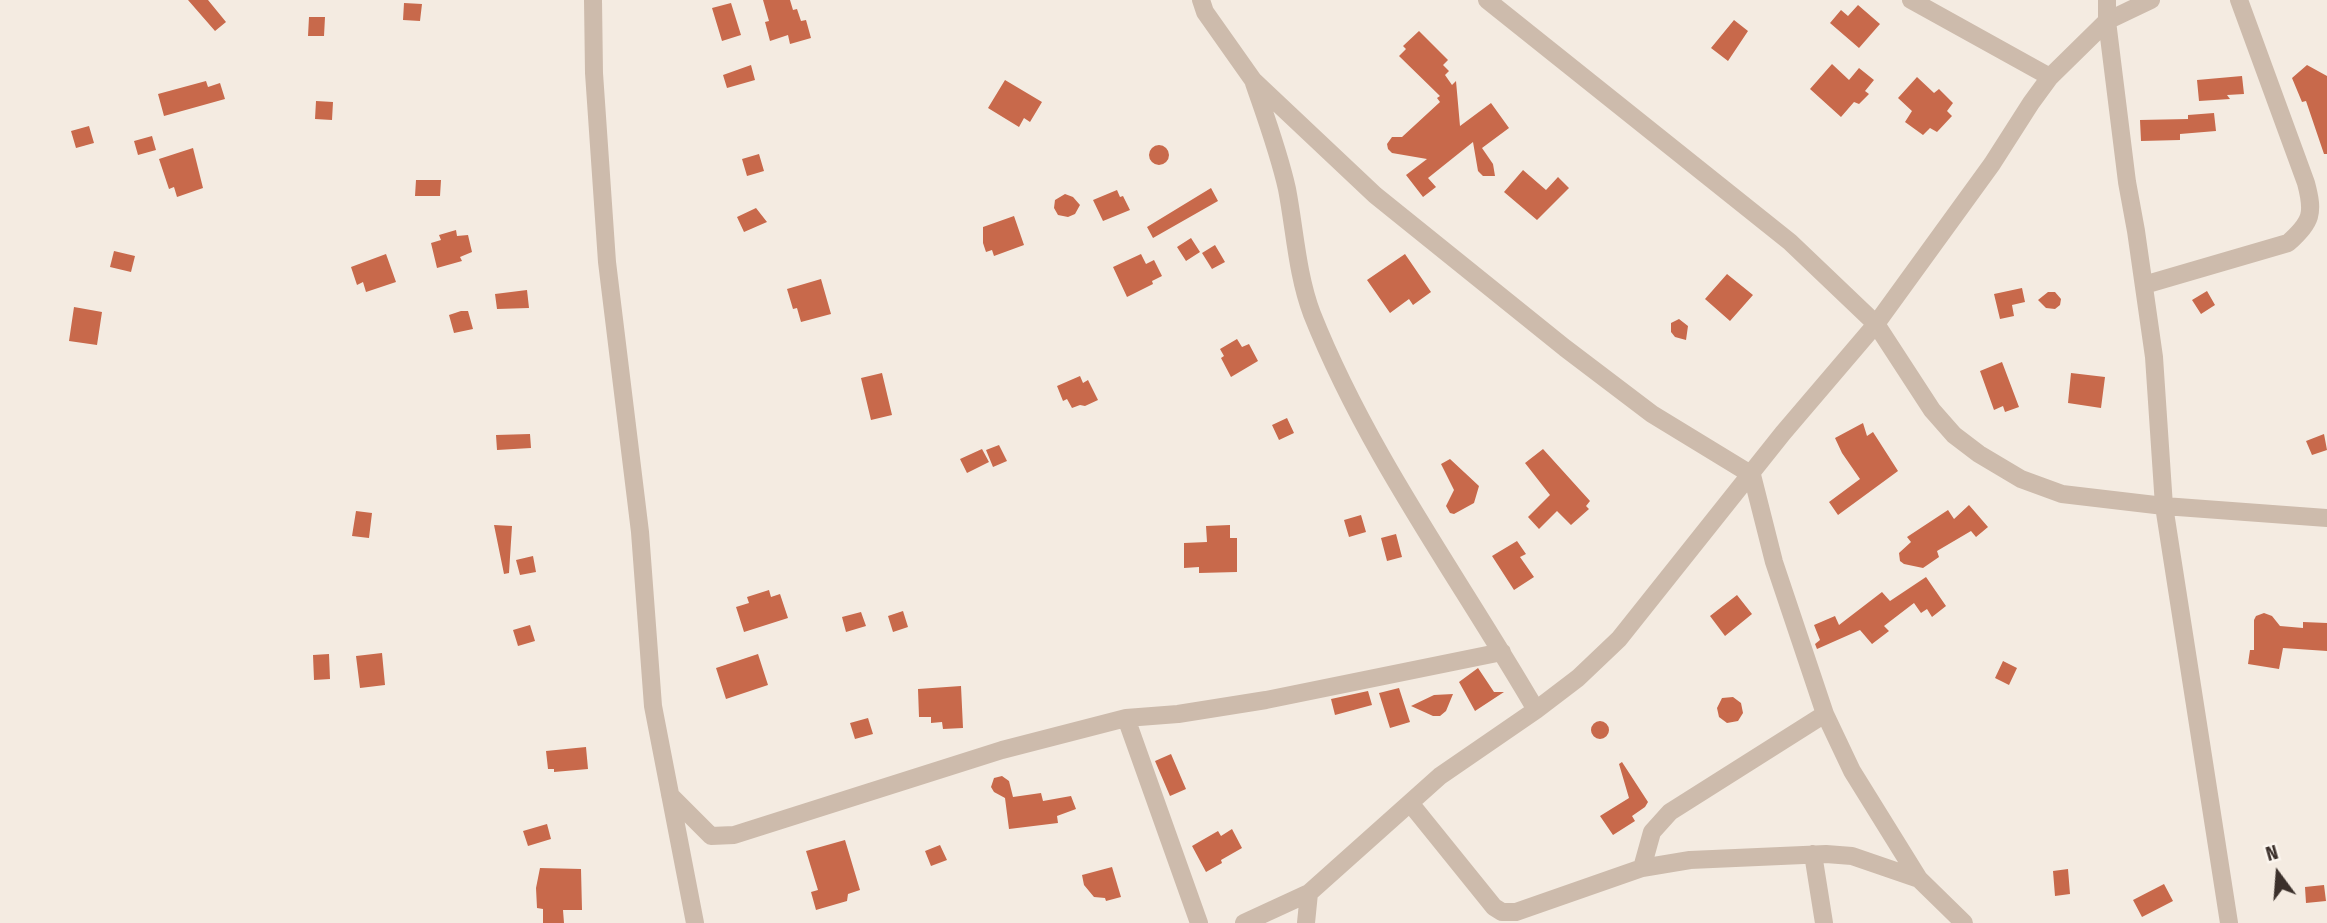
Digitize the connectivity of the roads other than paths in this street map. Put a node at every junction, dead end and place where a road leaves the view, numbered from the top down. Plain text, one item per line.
1 (593, 0) edge
2 (1201, 0) edge
3 (1487, 0) edge
4 (1911, 0) edge
5 (2107, 0) edge
6 (2151, 0) edge
7 (2239, 0) edge
8 (2107, 21) junction
9 (2050, 77) junction
10 (1253, 80) junction
11 (2144, 285) junction
12 (1876, 324) junction
13 (1752, 475) junction
14 (2164, 506) junction
15 (2327, 518) edge
16 (1502, 652) junction
17 (1536, 710) junction
18 (1825, 714) junction
19 (1126, 718) junction
20 (670, 795) junction
21 (1410, 803) junction
22 (1813, 855) junction
23 (1642, 868) junction
24 (1919, 879) junction
25 (1309, 893) junction
26 (695, 923) edge
27 (1199, 923) edge
28 (1244, 923) edge
29 (1306, 923) edge
30 (1824, 923) edge
31 (1964, 923) edge
32 (2228, 923) edge

1 - 20 street
2 - 10 street
3 - 12 street
4 - 9 street
5 - 8 street
6 - 8 street
7 - 11 street
8 - 9 street
8 - 11 street
9 - 12 street
10 - 13 street
10 - 16 street
11 - 14 street
12 - 13 street
12 - 14 street
13 - 17 street
13 - 18 street
14 - 15 street
14 - 32 street
16 - 17 street
16 - 19 street
17 - 21 street
18 - 23 street
18 - 24 street
19 - 20 street
19 - 27 street
20 - 26 street
21 - 23 street
21 - 25 street
22 - 23 street
22 - 24 street
22 - 30 street
24 - 31 street
25 - 28 street
25 - 29 street

